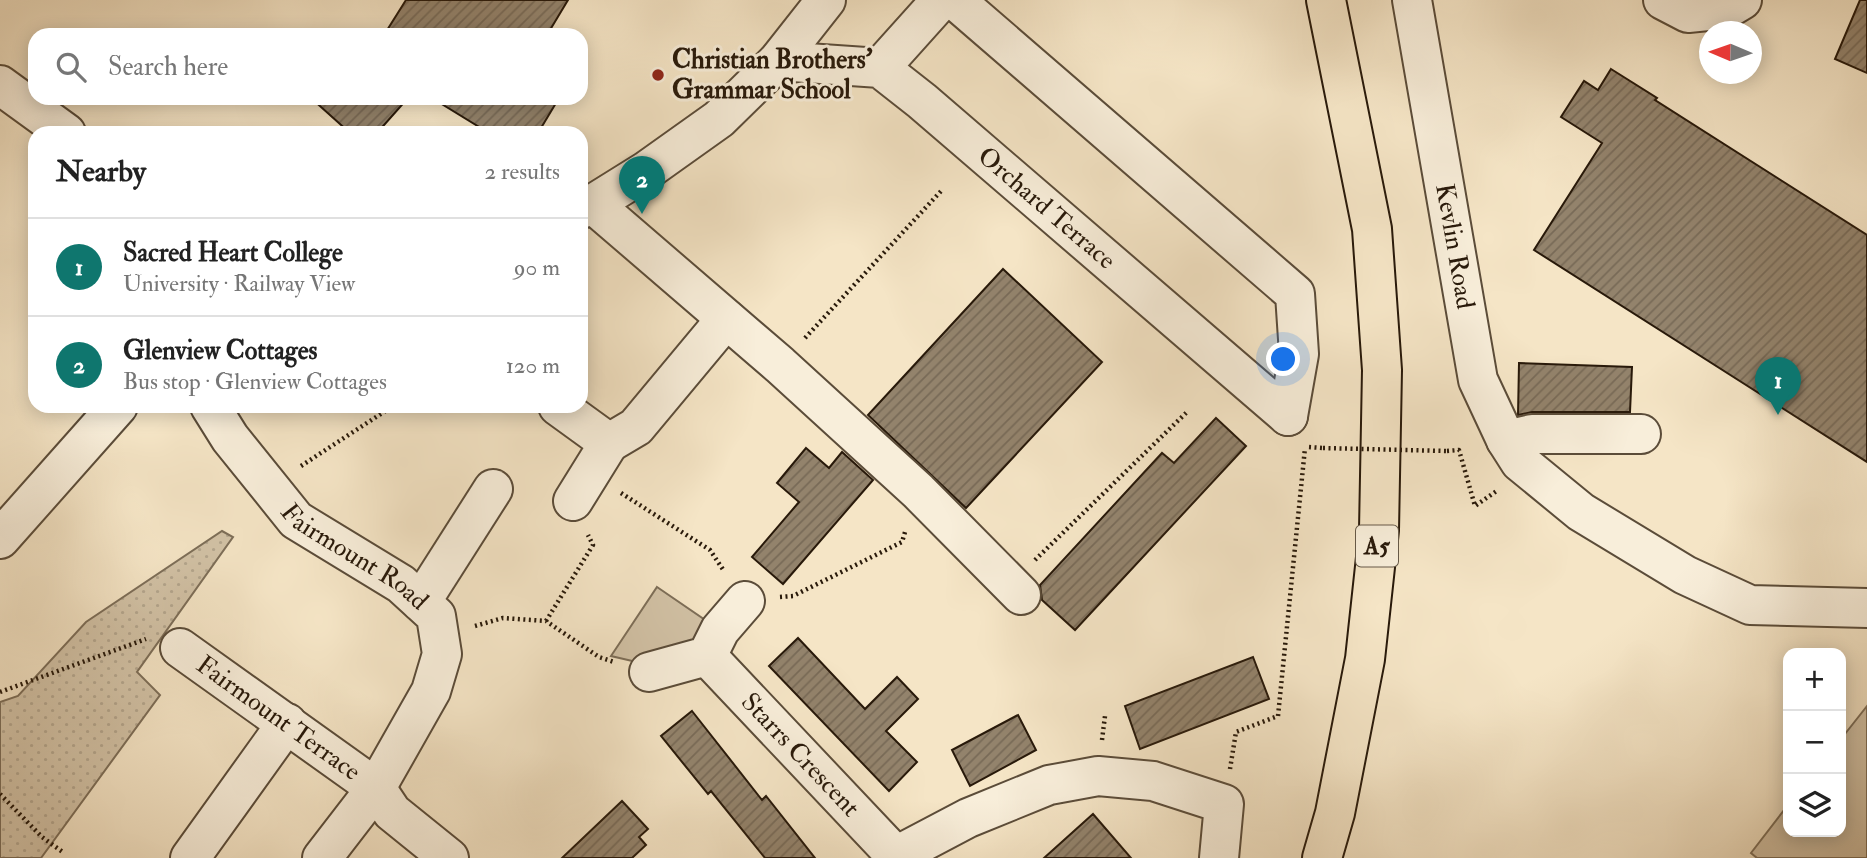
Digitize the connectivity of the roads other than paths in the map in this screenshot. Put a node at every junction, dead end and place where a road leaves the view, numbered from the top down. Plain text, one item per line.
1 (826, 0) edge
2 (941, 0) edge
3 (955, 0) edge
4 (1326, 0) edge
5 (1412, 0) edge
6 (1664, 0) edge
7 (1742, 0) edge
8 (778, 61) junction
9 (880, 68) junction
10 (0, 85) edge
11 (56, 126) edge
12 (588, 206) edge
13 (588, 208) edge
14 (726, 319) junction
15 (112, 413) edge
16 (214, 413) edge
17 (561, 413) edge
18 (1641, 434) dead end
19 (1522, 460) junction
20 (493, 489) dead end
21 (0, 539) edge
22 (1016, 590) road end
23 (745, 601) road end
24 (1867, 608) edge
25 (430, 619) junction
26 (714, 643) junction
27 (180, 648) road end
28 (649, 671) road end
29 (287, 723) junction
30 (376, 788) junction
31 (893, 856) edge
32 (190, 858) edge
33 (322, 858) edge
34 (449, 858) edge
35 (1219, 858) edge
36 (1322, 858) edge

1 - 8 street
2 - 9 street
3 - 9 street, Orchard Terrace
4 - 36 highway, A5
5 - 19 street, Kevlin Road
6 - 7 street
8 - 9 street
8 - 12 street
10 - 11 street
13 - 14 street
14 - 17 street
14 - 22 street
15 - 21 street
16 - 25 street, Fairmount Road
18 - 19 street
19 - 24 street
20 - 25 street
23 - 26 street
25 - 30 street, Fairmount Road
26 - 28 street
26 - 31 street, Starrs Crescent
27 - 29 street, Fairmount Terrace
29 - 30 street, Fairmount Terrace
29 - 32 street
30 - 33 street, Fairmount Road
30 - 34 street, Fairmount Terrace
31 - 35 street

